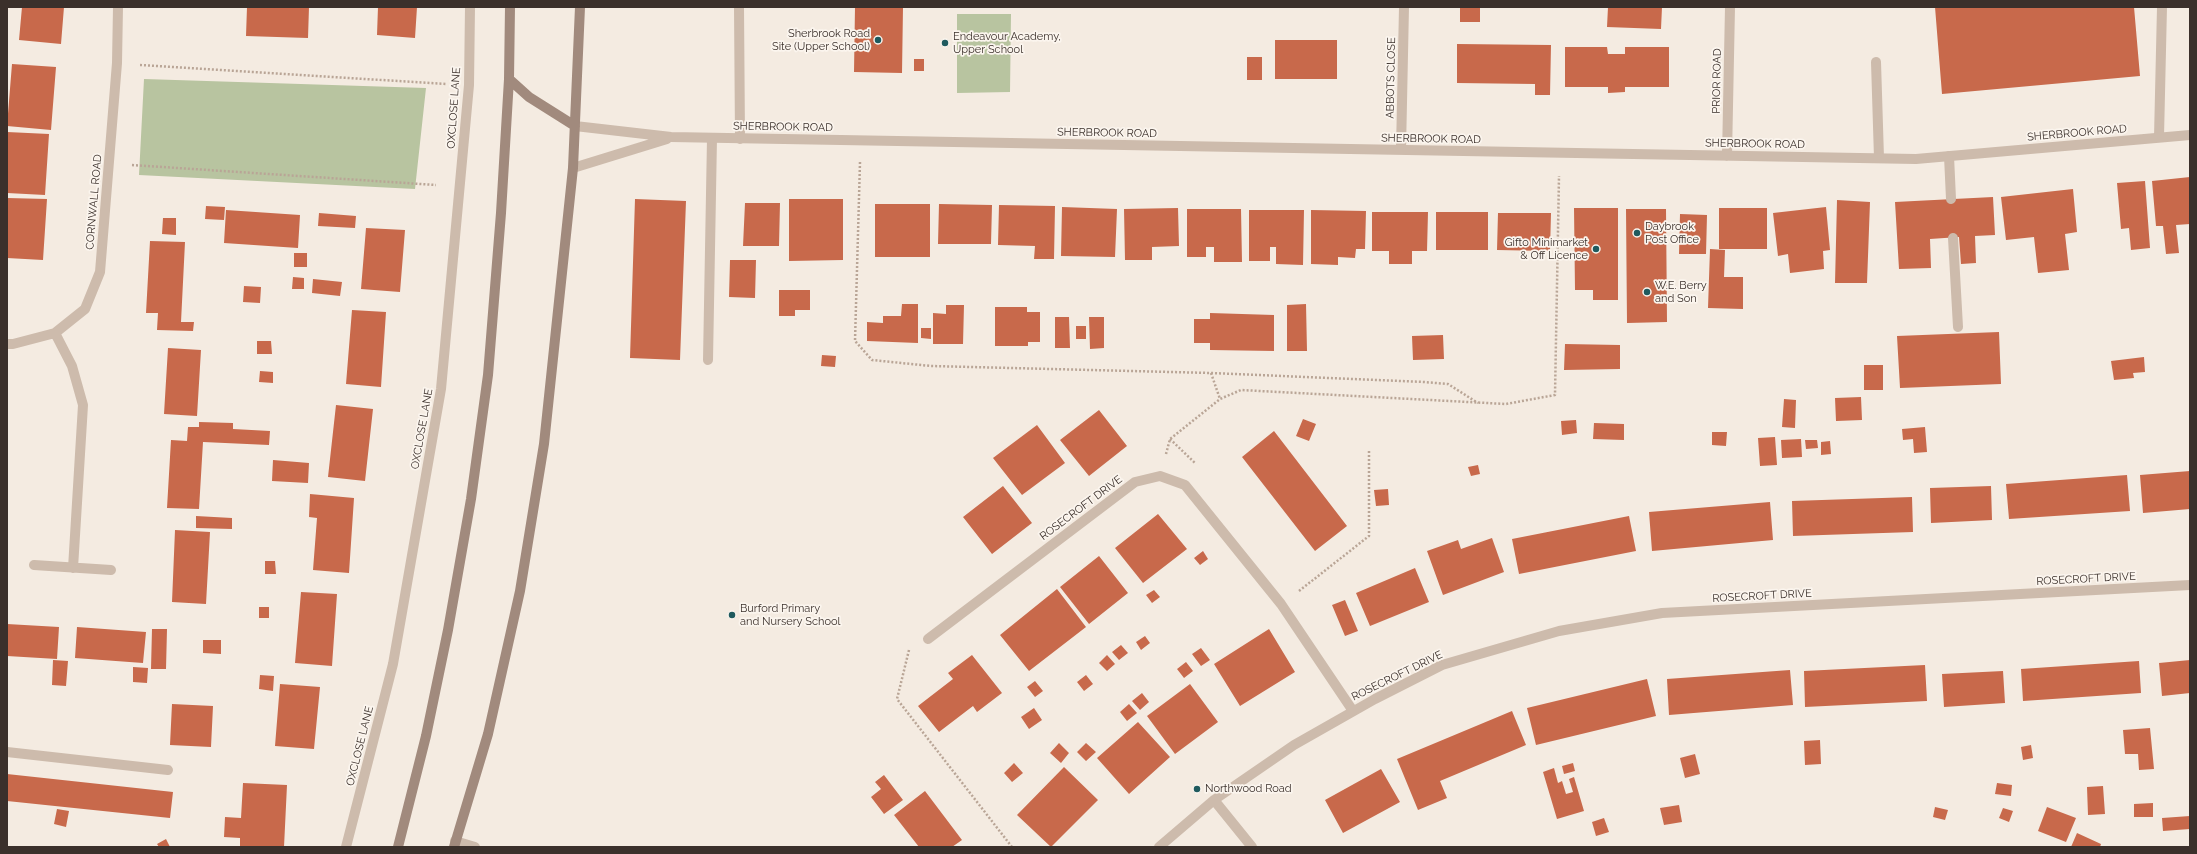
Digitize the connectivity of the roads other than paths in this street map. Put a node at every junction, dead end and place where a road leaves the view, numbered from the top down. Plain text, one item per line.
1 (118, 7) edge
2 (470, 7) edge
3 (510, 7) edge
4 (580, 7) edge
5 (739, 7) edge
6 (1404, 7) edge
7 (1730, 7) edge
8 (2162, 7) edge
9 (1876, 62) dead end
10 (509, 79) junction
11 (575, 126) junction
12 (2190, 135) edge
13 (670, 137) junction
14 (2159, 137) junction
15 (712, 138) junction
16 (740, 139) junction
17 (1401, 150) junction
18 (1727, 156) junction
19 (1949, 156) junction
20 (1879, 158) junction
21 (573, 168) junction
22 (1951, 199) dead end
23 (1953, 238) dead end
24 (1958, 327) dead end
25 (55, 333) junction
26 (7, 344) edge
27 (708, 360) dead end
28 (34, 565) dead end
29 (74, 568) junction
30 (111, 570) dead end
31 (2190, 585) edge
32 (928, 639) road end
33 (1353, 711) junction
34 (7, 752) edge
35 (168, 770) dead end
36 (1214, 800) junction
37 (454, 844) edge
38 (346, 847) edge
39 (398, 847) edge
40 (475, 847) edge
41 (1160, 847) edge
42 (1252, 847) edge

1 - 25 street, CORNWALL ROAD
2 - 38 street, OXCLOSE LANE
3 - 10 main road
4 - 11 main road
5 - 16 street
6 - 17 street, ABBOTS CLOSE
7 - 18 street, PRIOR ROAD
8 - 14 street
9 - 20 street
10 - 11 main road
10 - 39 main road
11 - 13 street, SHERBROOK ROAD
11 - 21 main road
12 - 14 street, SHERBROOK ROAD
13 - 15 street, SHERBROOK ROAD
13 - 21 street, SHERBROOK ROAD
14 - 19 street, SHERBROOK ROAD
15 - 16 street, SHERBROOK ROAD
15 - 27 street
16 - 17 street, SHERBROOK ROAD
17 - 18 street, SHERBROOK ROAD
18 - 20 street, SHERBROOK ROAD
19 - 20 street, SHERBROOK ROAD
19 - 22 street
21 - 37 main road
23 - 24 street
25 - 26 street, CORNWALL ROAD
25 - 29 street
28 - 29 street
29 - 30 street
31 - 33 street, ROSECROFT DRIVE
32 - 33 street, ROSECROFT DRIVE
33 - 36 street, ROSECROFT DRIVE
34 - 35 street
36 - 41 street, ROSECROFT DRIVE
36 - 42 street
37 - 40 street

